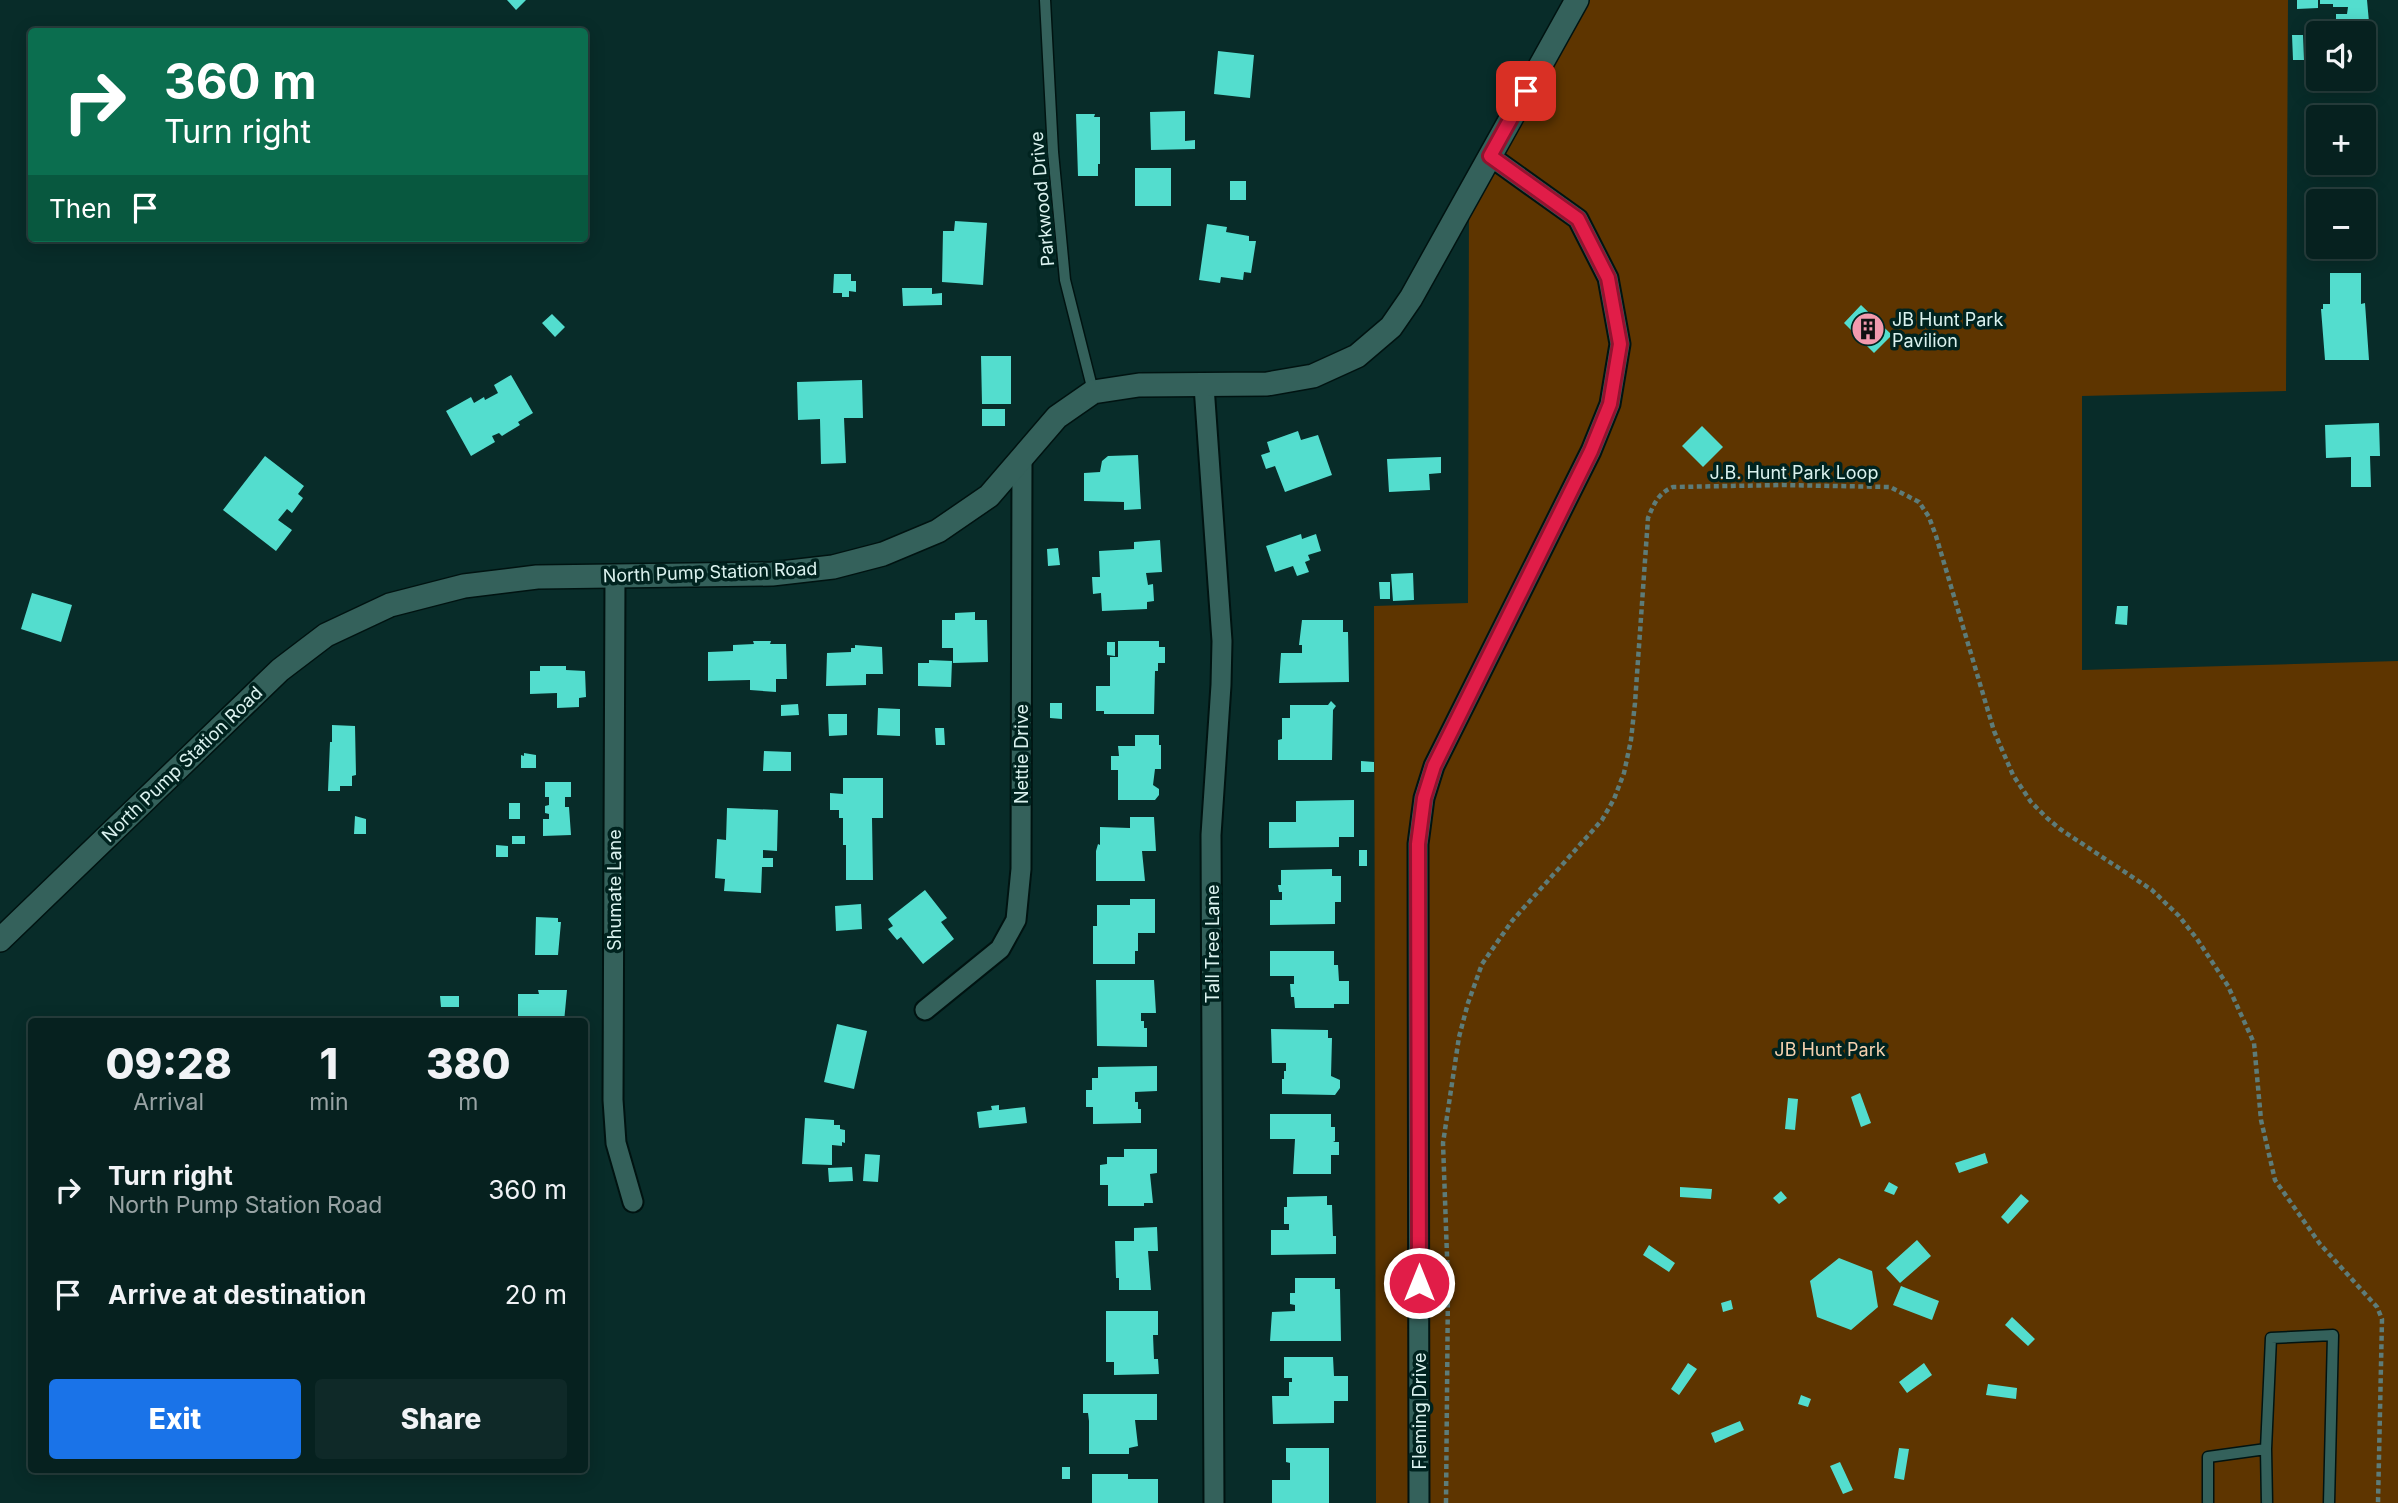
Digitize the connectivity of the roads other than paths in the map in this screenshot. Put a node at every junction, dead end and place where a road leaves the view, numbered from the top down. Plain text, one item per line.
1 (1045, 0) edge
2 (1577, 0) edge
3 (1490, 156) junction
4 (1204, 386) junction
5 (1093, 392) junction
6 (1023, 458) junction
7 (615, 576) junction
8 (0, 940) edge
9 (925, 1010) dead end
10 (633, 1202) dead end
11 (2266, 1449) junction
12 (1214, 1503) edge
13 (1419, 1503) edge
14 (2208, 1503) edge
15 (2267, 1503) edge
16 (2329, 1503) edge

1 - 5 lane, Parkwood Drive
2 - 3 street, North Pump Station Road
3 - 4 street, North Pump Station Road
3 - 13 street, Fleming Drive
4 - 5 street, North Pump Station Road
4 - 12 street, Tall Tree Lane
5 - 6 street, North Pump Station Road
6 - 7 street, North Pump Station Road
6 - 9 street, Nettie Drive
7 - 8 street, North Pump Station Road
7 - 10 street, Shumate Lane
11 - 14 lane
11 - 15 lane
11 - 16 lane

